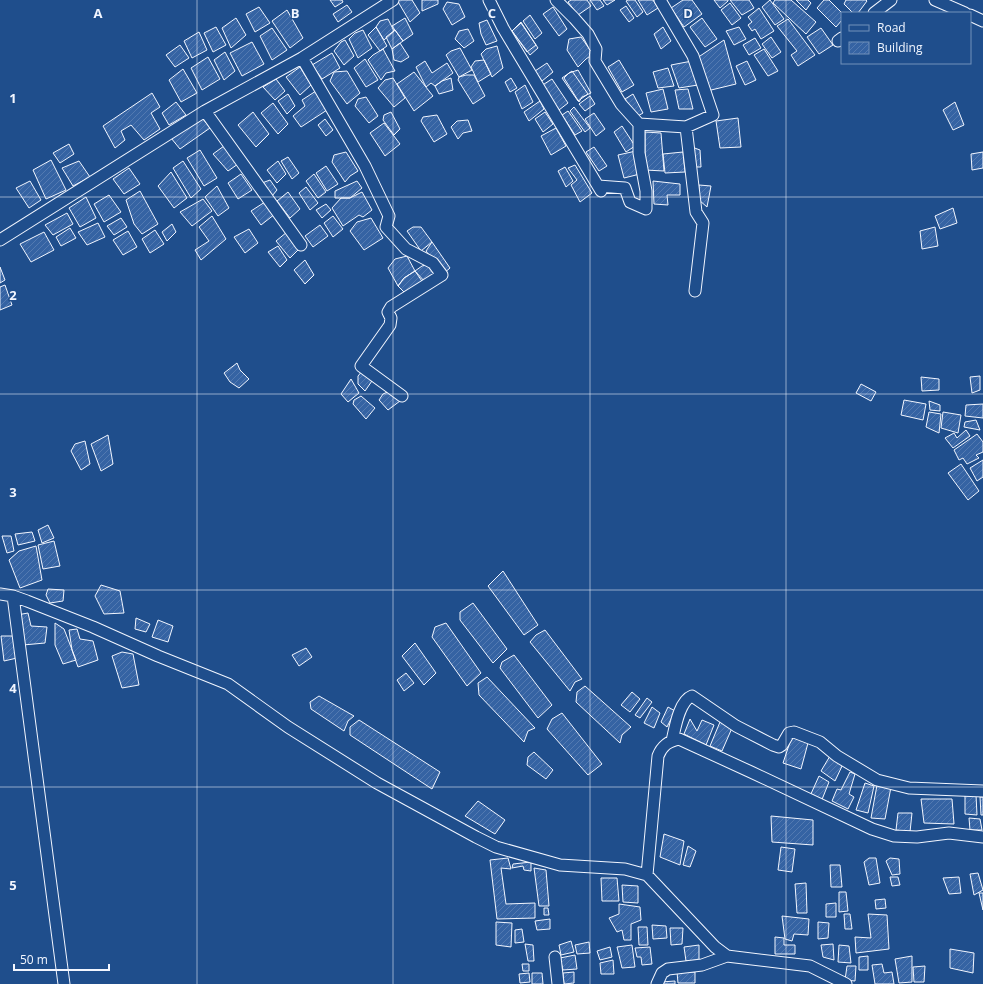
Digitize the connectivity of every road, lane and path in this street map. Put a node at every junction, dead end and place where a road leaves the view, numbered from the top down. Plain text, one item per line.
1 (393, 0) edge
2 (489, 0) edge
3 (556, 0) edge
4 (660, 0) edge
5 (891, 0) edge
6 (935, 0) edge
7 (875, 12) edge
8 (963, 12) edge
9 (971, 15) edge
10 (983, 21) edge
11 (302, 58) junction
12 (205, 111) junction
13 (639, 124) junction
14 (686, 127) junction
15 (0, 240) edge
16 (301, 245) dead end
17 (694, 291) dead end
18 (402, 396) dead end
19 (0, 594) edge
20 (13, 596) junction
21 (672, 741) junction
22 (983, 791) edge
23 (983, 837) edge
24 (647, 876) junction
25 (727, 956) junction
26 (555, 957) dead end
27 (64, 984) edge
28 (558, 984) edge
29 (657, 984) edge
30 (846, 984) edge

1 - 11 street
2 - 13 street
3 - 13 street
4 - 14 street
5 - 7 street
6 - 8 street
9 - 10 street
11 - 12 street
11 - 18 street
12 - 15 street
12 - 16 street
13 - 14 street
14 - 17 street
19 - 20 street
20 - 24 street
20 - 27 street
21 - 22 street
21 - 23 street
21 - 24 street
24 - 25 street
25 - 29 street
25 - 30 street
26 - 28 street

